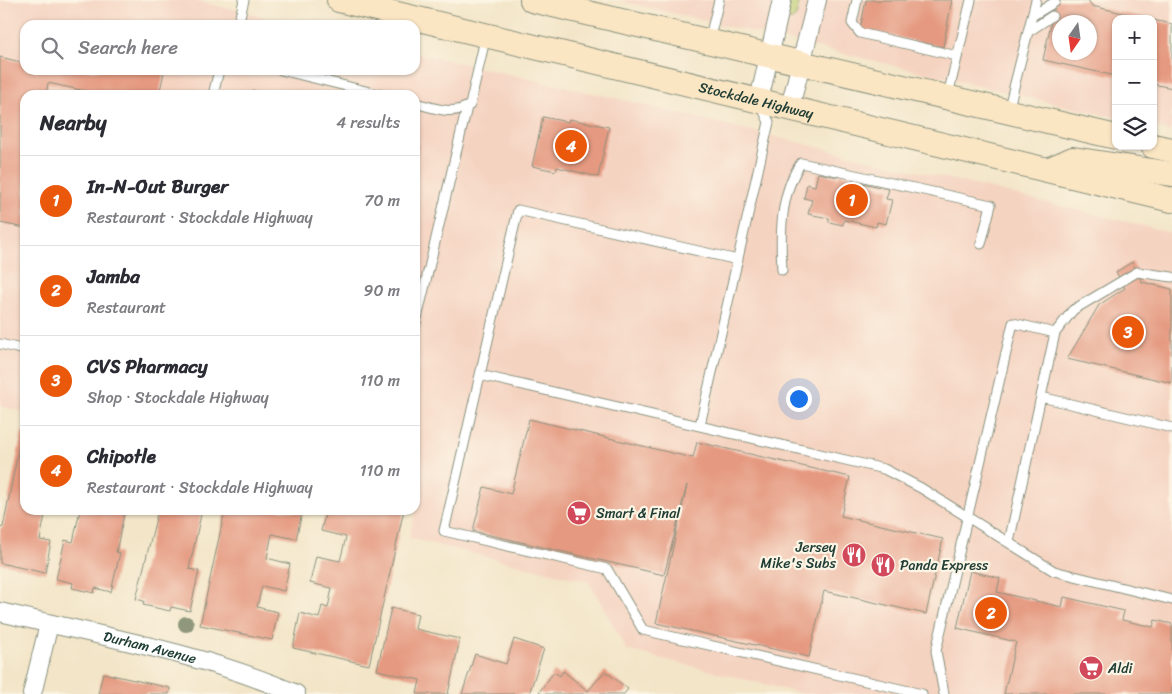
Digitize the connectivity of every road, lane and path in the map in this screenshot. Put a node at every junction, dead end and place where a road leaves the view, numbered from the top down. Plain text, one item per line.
1 (244, 0) edge
2 (339, 0) edge
3 (532, 0) edge
4 (719, 0) edge
5 (782, 0) edge
6 (817, 0) edge
7 (857, 0) edge
8 (971, 0) edge
9 (1036, 0) edge
10 (1055, 2) dead end
11 (572, 5) edge
12 (1032, 16) junction
13 (1052, 16) dead end
14 (239, 20) edge
15 (1028, 32) junction
16 (486, 35) junction
17 (708, 41) junction
18 (769, 56) junction
19 (957, 56) junction
20 (801, 64) junction
21 (218, 75) edge
22 (301, 75) edge
23 (214, 90) edge
24 (362, 90) edge
25 (947, 98) junction
26 (759, 100) junction
27 (420, 104) edge
28 (790, 107) junction
29 (467, 108) junction
30 (1008, 112) junction
31 (769, 122) junction
32 (1112, 136) edge
33 (1157, 147) edge
34 (1172, 150) edge
35 (1048, 170) junction
36 (1172, 174) edge
37 (1172, 200) edge
38 (981, 244) dead end
39 (738, 260) junction
40 (782, 270) dead end
41 (1172, 277) edge
42 (420, 306) edge
43 (1055, 333) junction
44 (0, 344) edge
45 (20, 349) edge
46 (480, 375) junction
47 (1041, 397) junction
48 (700, 425) junction
49 (1172, 428) edge
50 (968, 517) junction
51 (1009, 542) junction
52 (1172, 600) edge
53 (0, 612) edge
54 (48, 624) junction
55 (32, 694) edge
56 (296, 694) edge
57 (922, 694) edge
58 (944, 694) edge

1 - 14 lane
2 - 16 main road, Stockdale Highway
3 - 11 main road
4 - 17 lane
5 - 18 street
6 - 20 street
7 - 19 lane
8 - 19 lane
9 - 12 lane
10 - 12 lane
11 - 17 main road
12 - 15 lane
13 - 15 lane
15 - 30 lane
16 - 26 main road, Stockdale Highway
16 - 29 lane
17 - 18 main road
18 - 20 main road
18 - 26 street
19 - 25 lane
20 - 25 main road
20 - 28 street
21 - 23 lane
22 - 24 lane
25 - 30 main road
26 - 28 main road, Stockdale Highway
26 - 31 lane
27 - 29 lane
28 - 31 lane
28 - 35 main road, Stockdale Highway
29 - 42 lane
30 - 32 main road
31 - 39 lane
33 - 34 main road
35 - 36 main road
35 - 37 main road, Stockdale Highway
38 - 40 lane
39 - 46 lane
39 - 48 lane
41 - 43 lane
43 - 47 lane
43 - 50 lane
44 - 45 lane
46 - 48 lane
46 - 57 lane
47 - 49 lane
47 - 51 lane
48 - 50 lane
50 - 51 lane
50 - 58 lane
51 - 52 lane
53 - 54 street, Durham Avenue
54 - 55 street
54 - 56 street, Durham Avenue

